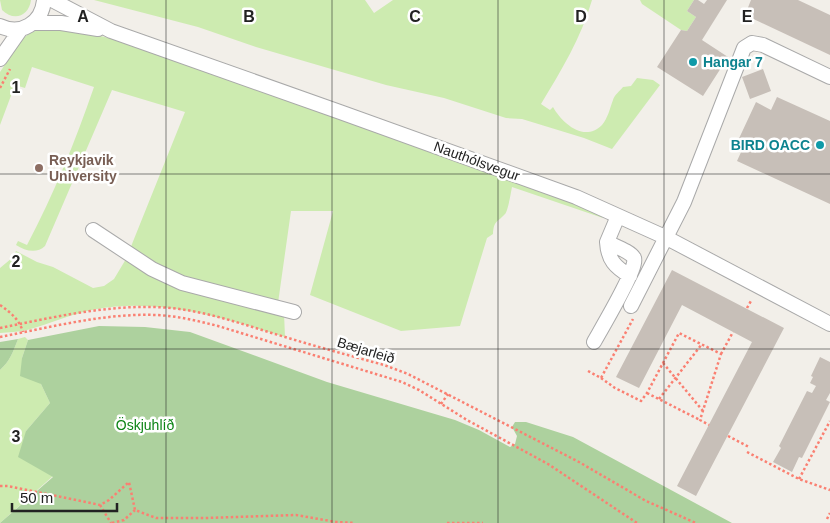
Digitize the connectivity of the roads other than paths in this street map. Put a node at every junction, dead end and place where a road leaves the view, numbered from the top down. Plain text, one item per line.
1 (44, 0) edge
2 (52, 0) edge
3 (34, 23) junction
4 (0, 26) edge
5 (21, 29) junction
6 (111, 31) junction
7 (6, 62) edge
8 (830, 77) edge
9 (618, 216) junction
10 (93, 230) dead end
11 (665, 237) junction
12 (294, 312) dead end
13 (633, 312) road end
14 (830, 324) edge
15 (594, 342) dead end

1 - 3 street
2 - 6 street, Nauthólsvegur
3 - 5 street
3 - 6 street, Nauthólsvegur
4 - 5 street
5 - 7 street
6 - 9 street, Nauthólsvegur
8 - 11 street
9 - 11 street, Nauthólsvegur
9 - 15 street
10 - 12 street
11 - 13 street
11 - 14 street, Nauthólsvegur

